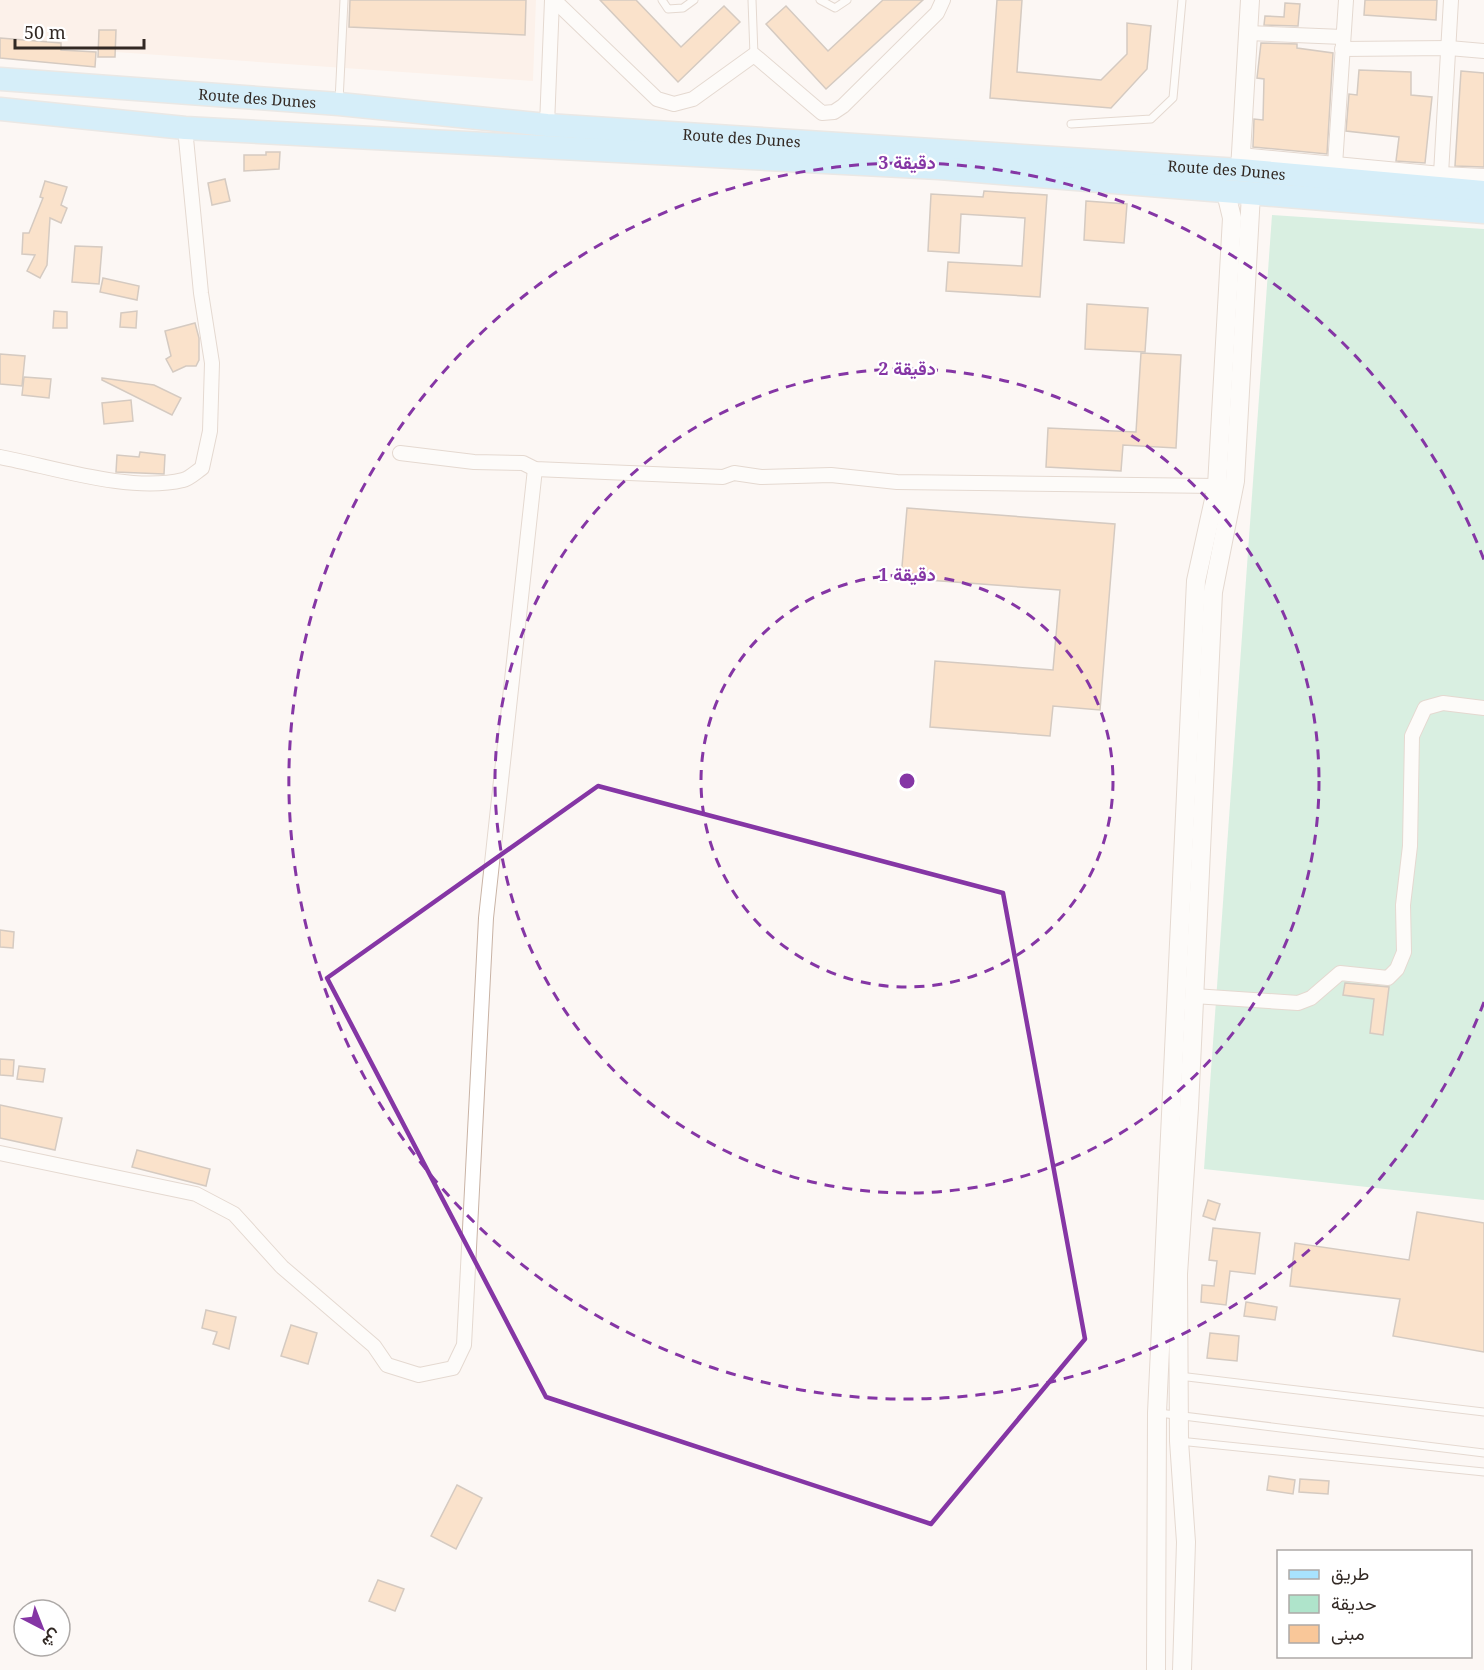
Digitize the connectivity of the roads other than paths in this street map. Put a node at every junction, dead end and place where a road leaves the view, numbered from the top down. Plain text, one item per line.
1 (344, 0) edge
2 (553, 0) edge
3 (662, 0) edge
4 (694, 0) edge
5 (752, 0) edge
6 (820, 0) edge
7 (847, 0) edge
8 (944, 0) edge
9 (1182, 0) edge
10 (1250, 0) edge
11 (1346, 0) edge
12 (1451, 0) edge
13 (1248, 33) junction
14 (1343, 43) junction
15 (1449, 48) junction
16 (1484, 51) edge
17 (754, 55) junction
18 (0, 79) edge
19 (339, 104) junction
20 (0, 109) edge
21 (1071, 124) dead end
22 (547, 125) junction
23 (185, 128) junction
24 (1240, 163) junction
25 (1335, 165) junction
26 (1441, 174) junction
27 (1484, 176) edge
28 (1484, 192) edge
29 (1226, 193) junction
30 (1251, 194) junction
31 (1484, 212) edge
32 (400, 453) dead end
33 (0, 457) edge
34 (535, 469) junction
35 (1217, 486) junction
36 (1484, 708) edge
37 (1194, 996) junction
38 (0, 1153) edge
39 (1179, 1376) junction
40 (1484, 1412) edge
41 (1157, 1413) junction
42 (1179, 1414) junction
43 (1179, 1441) junction
44 (1484, 1453) edge
45 (1484, 1472) edge
46 (1156, 1670) edge
47 (1182, 1670) edge

1 - 19 lane
2 - 17 street
2 - 22 street
3 - 4 lane
5 - 17 lane
6 - 7 lane
8 - 17 street
9 - 21 lane
10 - 13 street
11 - 14 street
12 - 15 street
13 - 14 street
13 - 24 street
14 - 15 street
14 - 25 street
15 - 16 street
15 - 26 street
18 - 19 main road, Route des Dunes
19 - 22 main road, Route des Dunes
20 - 23 main road, Route des Dunes
22 - 24 main road, Route des Dunes
23 - 29 main road, Route des Dunes
23 - 33 street
24 - 25 street
24 - 28 main road, Route des Dunes
25 - 26 street
26 - 27 street
29 - 30 main road, Route des Dunes
29 - 35 street
30 - 31 main road, Route des Dunes
30 - 37 street
32 - 34 street
34 - 35 street
34 - 38 street
35 - 41 street
36 - 37 street
37 - 39 street
39 - 40 lane
39 - 42 street
41 - 42 lane
41 - 46 street
42 - 43 street
42 - 44 lane
43 - 45 lane
43 - 47 street

